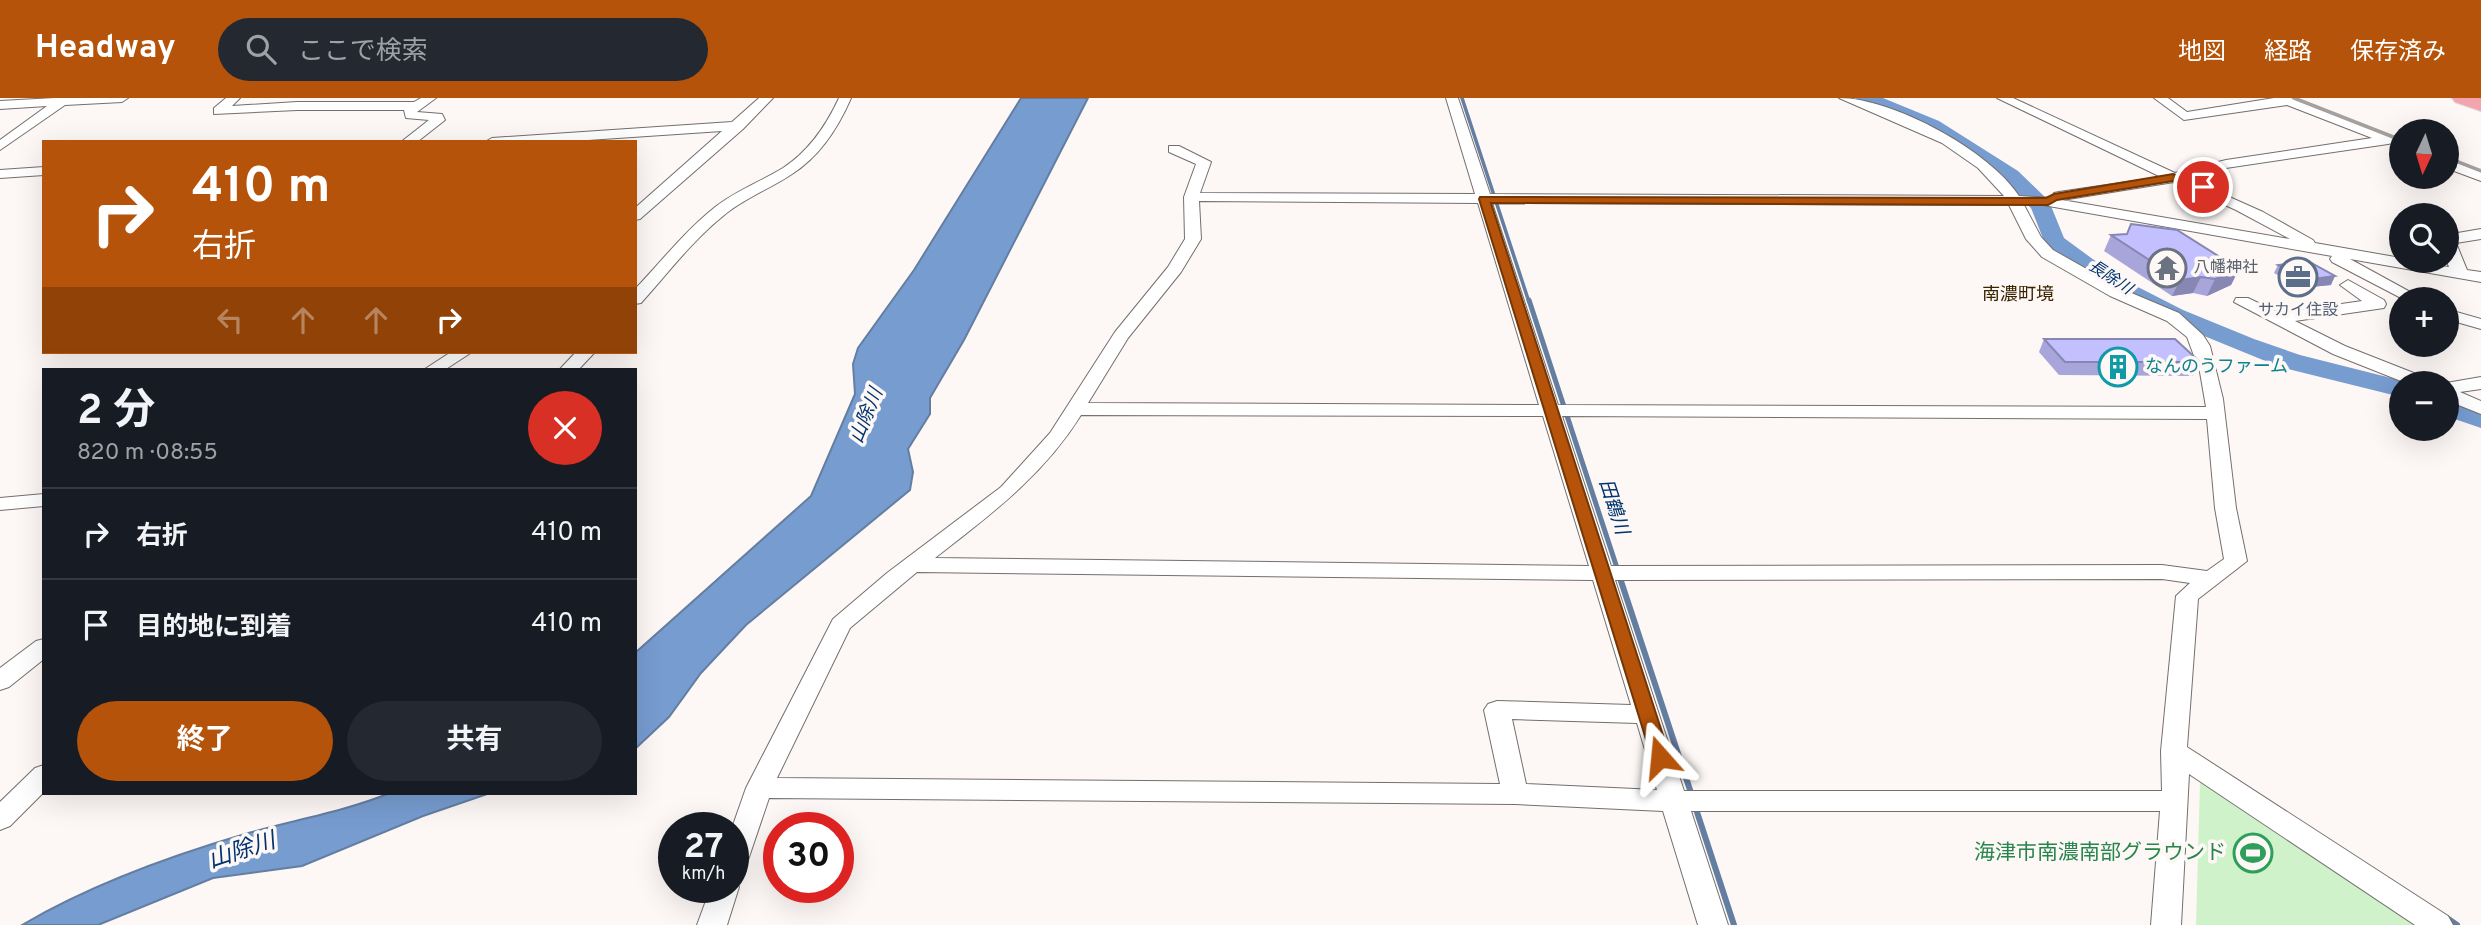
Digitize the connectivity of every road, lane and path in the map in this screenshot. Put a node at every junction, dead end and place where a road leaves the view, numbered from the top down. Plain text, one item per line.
1 (122, 98) edge
2 (234, 98) edge
3 (430, 98) edge
4 (767, 98) edge
5 (845, 98) edge
6 (1452, 98) edge
7 (1845, 98) edge
8 (2003, 98) edge
9 (2160, 98) edge
10 (2462, 98) edge
11 (64, 100) edge
12 (2284, 100) edge
13 (0, 105) edge
14 (2481, 105) edge
15 (410, 106) junction
16 (738, 126) junction
17 (411, 140) edge
18 (523, 140) edge
19 (2389, 141) edge
20 (2389, 144) edge
21 (0, 146) edge
22 (1174, 149) dead end
23 (2459, 168) edge
24 (42, 171) edge
25 (0, 174) edge
26 (2173, 177) junction
27 (2481, 177) edge
28 (1191, 197) junction
29 (1492, 199) junction
30 (2020, 200) junction
31 (2046, 201) junction
32 (637, 214) edge
33 (2481, 234) edge
34 (2459, 238) edge
35 (2316, 248) junction
36 (2389, 261) edge
37 (2481, 262) edge
38 (2459, 266) edge
39 (2459, 267) edge
40 (2417, 273) edge
41 (2481, 277) edge
42 (2380, 280) junction
43 (2348, 285) dead end
44 (2393, 287) edge
45 (637, 297) edge
46 (2242, 302) dead end
47 (2459, 318) edge
48 (2276, 319) junction
49 (2481, 324) edge
50 (460, 354) edge
51 (584, 354) edge
52 (436, 368) edge
53 (570, 368) edge
54 (2392, 371) edge
55 (2481, 383) edge
56 (2459, 388) edge
57 (2459, 397) edge
58 (2481, 408) edge
59 (1076, 410) junction
60 (1561, 413) junction
61 (2216, 413) junction
62 (42, 500) edge
63 (0, 505) edge
64 (912, 565) junction
65 (1614, 573) junction
66 (2210, 579) junction
67 (42, 649) edge
68 (0, 681) edge
69 (1645, 714) junction
70 (2174, 751) junction
71 (42, 777) edge
72 (759, 788) junction
73 (1515, 794) junction
74 (1688, 801) junction
75 (2174, 801) junction
76 (749, 817) edge
77 (0, 819) edge
78 (720, 903) edge
79 (712, 925) edge
80 (1713, 925) edge
81 (2166, 925) edge
82 (2438, 925) edge

1 - 11 street
2 - 15 street
3 - 15 street
4 - 16 street
5 - 45 street
6 - 29 street
7 - 30 street
8 - 26 street
9 - 12 street
10 - 14 highway
11 - 13 street
11 - 21 street
12 - 19 street
15 - 17 street
16 - 18 street
16 - 32 street
20 - 26 street
22 - 28 street
23 - 27 street
24 - 25 street
26 - 31 street
26 - 35 street
28 - 29 street
28 - 59 street
29 - 30 street
29 - 60 street
30 - 31 street
30 - 61 street
31 - 35 street
33 - 34 street
35 - 36 street
35 - 42 street
37 - 38 street
39 - 41 street
40 - 42 street
42 - 44 street
43 - 48 street
46 - 48 street
47 - 49 street
48 - 54 street
50 - 52 street
51 - 53 street
55 - 56 street
57 - 58 street
59 - 60 street
59 - 64 street
60 - 61 street
60 - 65 street
61 - 66 street
62 - 63 street
64 - 65 street
64 - 72 street
65 - 66 street
65 - 69 street
66 - 70 street
67 - 68 street
69 - 73 street
69 - 74 street
70 - 75 street
70 - 82 street
71 - 77 street
72 - 73 street
72 - 76 street
73 - 74 street
74 - 75 street
74 - 80 street
75 - 81 street
78 - 79 street

